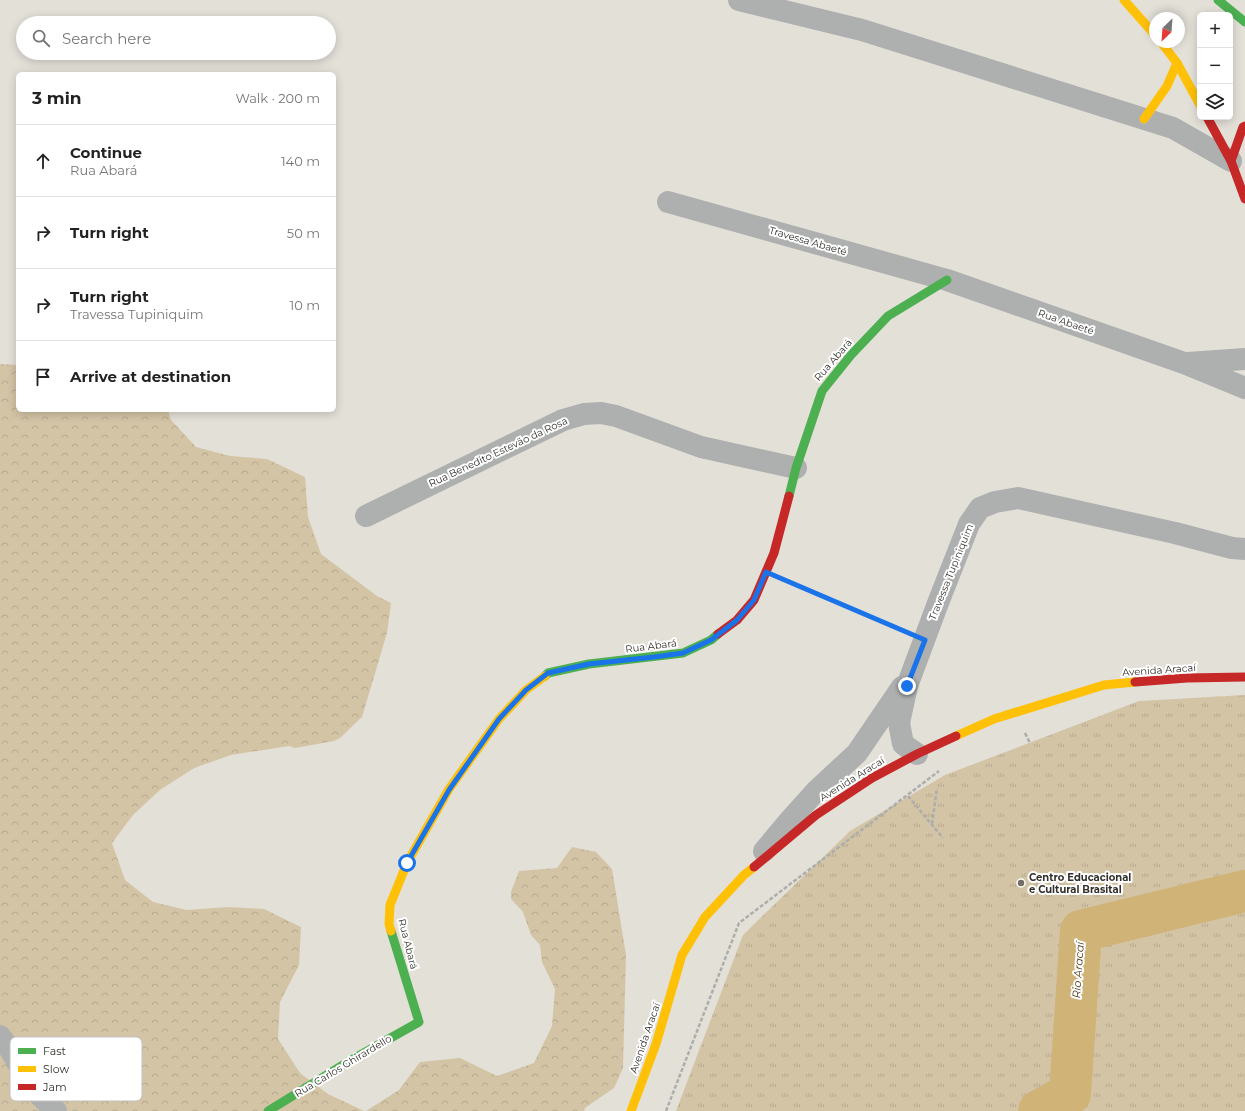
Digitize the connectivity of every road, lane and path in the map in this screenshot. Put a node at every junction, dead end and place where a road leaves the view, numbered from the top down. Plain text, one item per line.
1 (739, 0) edge
2 (1124, 0) edge
3 (1218, 0) edge
4 (1245, 22) edge
5 (1149, 28) edge
6 (1166, 48) edge
7 (1177, 63) junction
8 (1197, 100) edge
9 (1144, 119) junction
10 (1209, 120) edge
11 (1245, 126) edge
12 (1231, 161) junction
13 (1245, 199) edge
14 (668, 202) dead end
15 (947, 280) junction
16 (1245, 359) edge
17 (1184, 363) junction
18 (1245, 388) edge
19 (796, 468) junction
20 (366, 516) dead end
21 (1245, 549) edge
22 (766, 572) junction
23 (925, 640) junction
24 (913, 672) junction
25 (1245, 677) edge
26 (1015, 713) junction
27 (1030, 742) dead end
28 (917, 754) junction
29 (940, 770) dead end
30 (937, 788) dead end
31 (908, 796) dead end
32 (932, 824) junction
33 (943, 838) dead end
34 (744, 875) junction
35 (419, 1022) joint
36 (0, 1036) edge
37 (10, 1050) edge
38 (46, 1101) edge
39 (56, 1111) edge
40 (268, 1111) edge
41 (631, 1111) edge
42 (666, 1111) edge

1 - 9 street
2 - 5 main road
3 - 4 main road
6 - 7 main road
7 - 8 main road
7 - 9 main road
9 - 12 street
10 - 12 main road
11 - 12 main road
12 - 13 main road
14 - 15 street, Travessa Abaeté
15 - 17 street, Rua Abaeté
15 - 19 main road, Rua Abará
16 - 17 street, Rua Abaeté
17 - 18 street, Rua Abaeté
19 - 20 street, Rua Benedito Estevão da Rosa
19 - 22 main road, Rua Abará
21 - 23 street, Travessa Tupiniquim
22 - 23 path
22 - 35 main road, Rua Abará
23 - 24 street, Travessa Tupiniquim
24 - 28 street, Travessa Tupiniquim
24 - 34 street
25 - 26 main road, Avenida Aracaí
26 - 27 path
26 - 28 main road, Avenida Aracaí
28 - 34 main road, Avenida Aracaí
29 - 42 path
30 - 32 path
31 - 32 path
32 - 33 path
34 - 41 main road, Avenida Aracaí
35 - 40 main road, Rua Carlos Ghirardello
36 - 37 street
38 - 39 street

